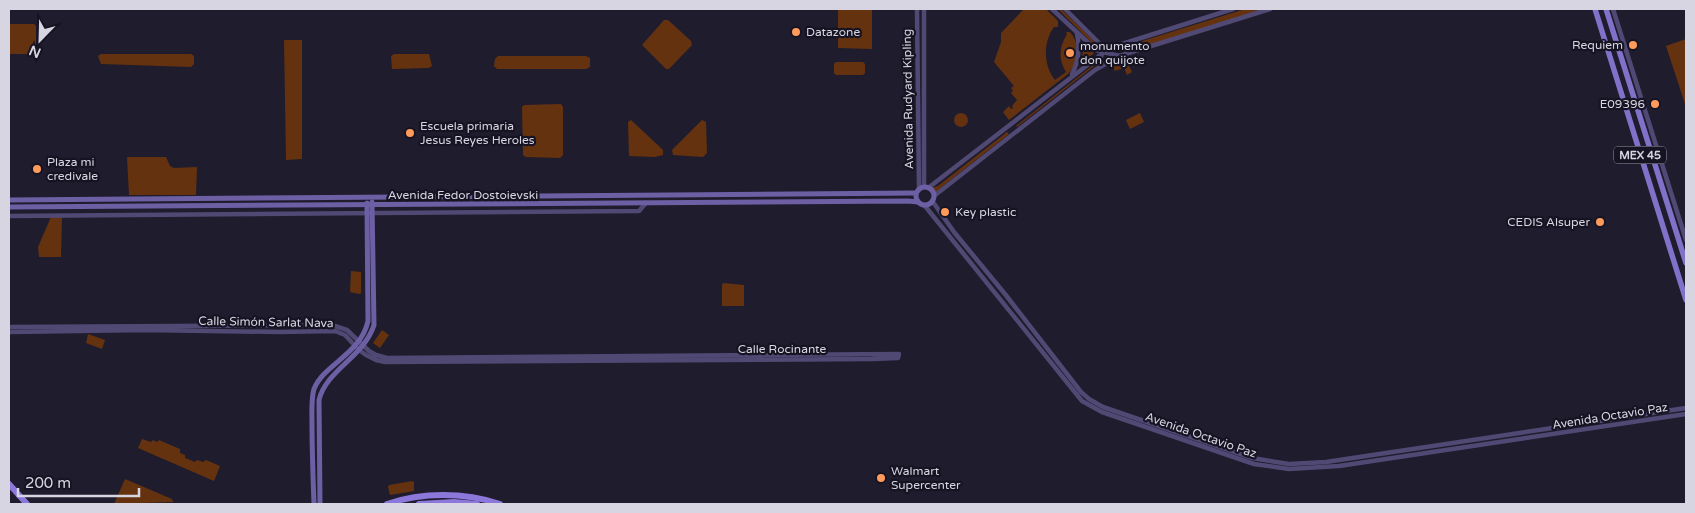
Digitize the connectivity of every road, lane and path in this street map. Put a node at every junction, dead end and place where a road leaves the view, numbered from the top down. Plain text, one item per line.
1 (917, 9) edge
2 (924, 9) edge
3 (1052, 9) edge
4 (1065, 9) edge
5 (1233, 9) edge
6 (1270, 9) edge
7 (1595, 9) edge
8 (1606, 9) edge
9 (1613, 9) edge
10 (1077, 32) junction
11 (1103, 52) junction
12 (1119, 56) junction
13 (1099, 67) junction
14 (1072, 76) junction
15 (1643, 126) junction
16 (1632, 130) junction
17 (922, 189) junction
18 (370, 197) junction
19 (933, 199) junction
20 (9, 200) edge
21 (918, 202) junction
22 (646, 204) junction
23 (370, 205) junction
24 (925, 206) junction
25 (9, 207) edge
26 (370, 214) junction
27 (9, 216) edge
28 (1686, 240) edge
29 (1686, 263) edge
30 (1686, 300) edge
31 (9, 327) edge
32 (9, 332) edge
33 (359, 345) junction
34 (899, 356) dead end
35 (663, 357) joint
36 (1686, 408) edge
37 (1686, 414) edge
38 (9, 484) edge
39 (27, 504) edge
40 (314, 504) edge
41 (320, 504) edge
42 (387, 504) edge
43 (419, 504) edge
44 (477, 504) edge
45 (500, 504) edge

1 - 17 street, Avenida Rudyard Kipling
2 - 17 street, Avenida Rudyard Kipling
3 - 10 street
4 - 11 street
5 - 11 street
6 - 12 street
7 - 16 main road, MEX 45
8 - 15 main road, MEX 45
9 - 28 street
10 - 11 street
10 - 14 street
11 - 12 street
11 - 13 street
11 - 14 street
12 - 13 street
13 - 19 street
14 - 17 street
15 - 16 main road
15 - 29 main road, MEX 45
16 - 30 main road, MEX 45
17 - 18 main road, Avenida Fedor Dostoievski
17 - 19 main road
17 - 21 main road
18 - 20 main road, Avenida Fedor Dostoievski
18 - 23 main road
19 - 24 main road
19 - 36 street, Avenida Octavio Paz
21 - 22 main road, Avenida Fedor Dostoievski
21 - 24 main road
22 - 23 main road, Avenida Fedor Dostoievski
22 - 26 street
23 - 25 main road, Avenida Fedor Dostoievski
23 - 26 main road
24 - 37 street, Avenida Octavio Paz
26 - 27 street
26 - 33 main road
31 - 33 street, Calle Simón Sarlat Nava
32 - 33 street, Calle Simón Sarlat Nava
33 - 35 street, Calle Simón Sarlat Nava
33 - 40 main road
33 - 41 main road
34 - 35 street, Calle Rocinante
38 - 39 highway
42 - 45 highway
43 - 44 highway

